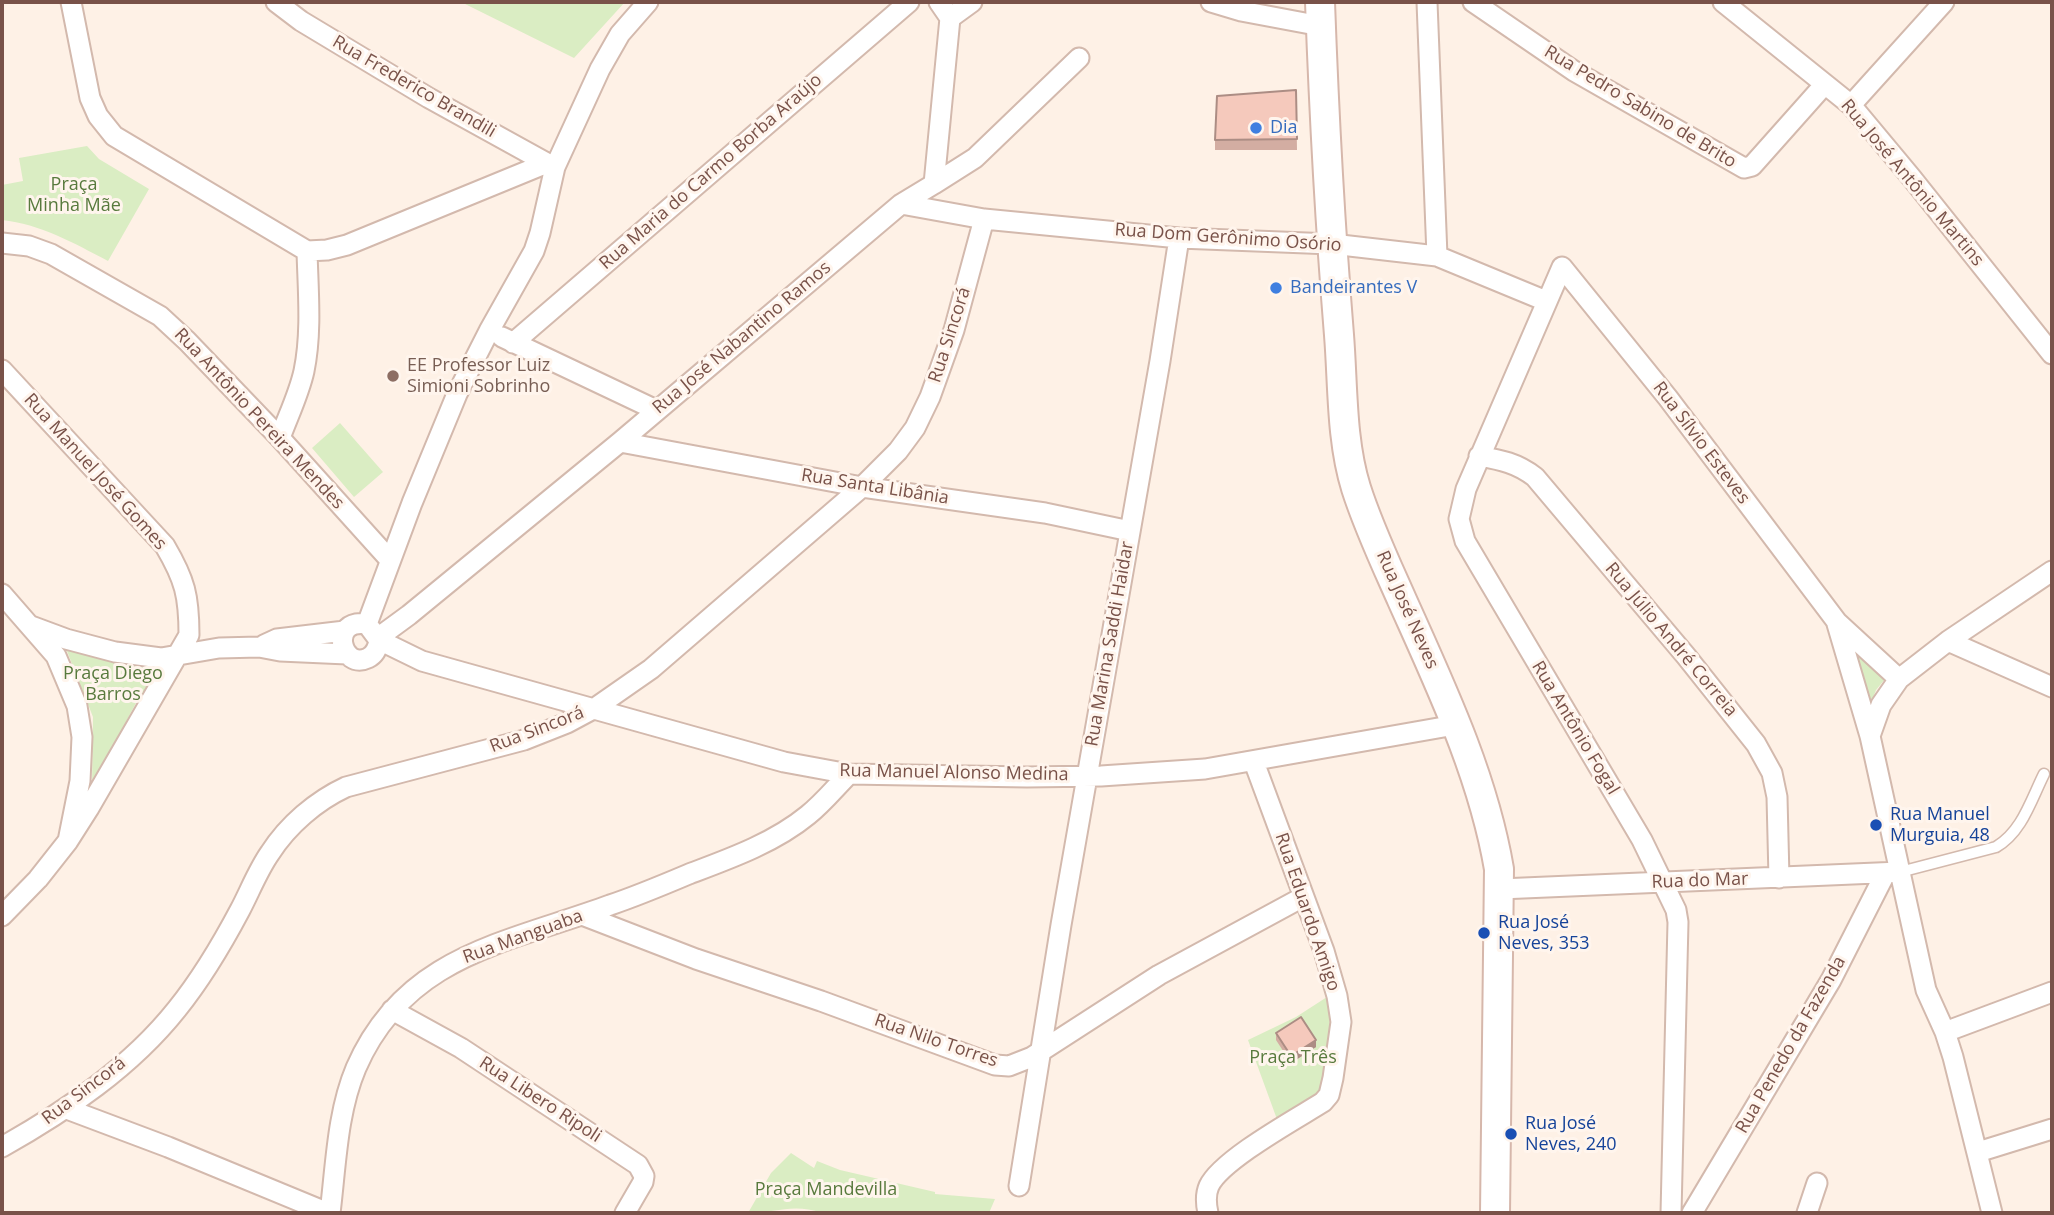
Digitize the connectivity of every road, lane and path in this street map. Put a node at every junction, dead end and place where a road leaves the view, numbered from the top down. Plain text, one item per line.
1 (71, 2) edge
2 (276, 2) edge
3 (648, 2) edge
4 (909, 2) edge
5 (939, 2) edge
6 (972, 2) edge
7 (1211, 2) edge
8 (1427, 2) edge
9 (1473, 2) edge
10 (1723, 2) edge
11 (1944, 2) edge
12 (1321, 14) edge
13 (950, 18) junction
14 (1079, 58) dead end
15 (1825, 84) junction
16 (1851, 105) junction
17 (551, 165) junction
18 (934, 184) junction
19 (901, 204) junction
20 (984, 219) junction
21 (1179, 238) junction
22 (2, 243) edge
23 (1332, 244) junction
24 (307, 251) junction
25 (1437, 256) junction
26 (1562, 267) joint
27 (1546, 300) junction
28 (489, 331) junction
29 (513, 343) junction
30 (2049, 344) edge
31 (2, 370) edge
32 (656, 410) junction
33 (280, 438) junction
34 (620, 442) junction
35 (1479, 456) junction
36 (862, 487) junction
37 (1130, 531) junction
38 (390, 560) junction
39 (2052, 571) edge
40 (2, 594) edge
41 (1837, 622) junction
42 (29, 625) junction
43 (365, 630) junction
44 (1948, 641) junction
45 (259, 647) junction
46 (347, 654) junction
47 (175, 657) junction
48 (369, 657) junction
49 (422, 661) junction
50 (1899, 679) junction
51 (2052, 688) edge
52 (596, 708) junction
53 (1455, 724) junction
54 (1870, 736) junction
55 (1254, 762) junction
56 (849, 774) junction
57 (2044, 775) dead end
58 (1087, 776) junction
59 (68, 841) junction
60 (1893, 873) junction
61 (1779, 878) junction
62 (1663, 882) junction
63 (1500, 890) junction
64 (1303, 897) junction
65 (582, 915) junction
66 (2, 916) edge
67 (2052, 992) edge
68 (392, 1010) junction
69 (1945, 1032) junction
70 (1041, 1051) junction
71 (67, 1109) junction
72 (2052, 1129) edge
73 (2, 1147) edge
74 (1978, 1152) junction
75 (1817, 1183) dead end
76 (1019, 1186) dead end
77 (329, 1213) edge
78 (625, 1213) edge
79 (1208, 1213) edge
80 (1495, 1213) edge
81 (1671, 1213) edge
82 (1692, 1213) edge
83 (1807, 1213) edge
84 (1992, 1213) edge

1 - 24 street
2 - 17 street, Rua Frederico Brandili
3 - 17 street
4 - 29 street, Rua Maria do Carmo Borba Araújo
5 - 13 street
6 - 13 street
7 - 12 street
8 - 25 street
9 - 15 street, Rua Pedro Sabino de Brito
10 - 15 street, Rua José Antônio Martins
11 - 16 street
12 - 23 street, Rua José Neves
13 - 18 street
14 - 18 street, Rua José Nabantino Ramos
15 - 16 street, Rua José Antônio Martins
16 - 30 street, Rua José Antônio Martins
17 - 24 street
17 - 28 street
18 - 19 street, Rua José Nabantino Ramos
19 - 20 street, Rua Dom Gerônimo Osório
19 - 32 street, Rua José Nabantino Ramos
20 - 21 street, Rua Dom Gerônimo Osório
20 - 36 street, Rua Sincorá
21 - 23 street, Rua Dom Gerônimo Osório
21 - 37 street, Rua Marina Saddi Haidar
22 - 33 street, Rua Antônio Pereira Mendes
23 - 25 street, Rua Dom Gerônimo Osório
23 - 53 street, Rua José Neves
24 - 33 street
25 - 27 street, Rua Dom Gerônimo Osório
26 - 27 street, Rua Antônio Fogal
26 - 41 street, Rua Sílvio Esteves
27 - 35 street, Rua Antônio Fogal
28 - 29 street
28 - 38 street
29 - 32 street
31 - 47 street, Rua Manuel José Gomes
32 - 34 street, Rua José Nabantino Ramos
33 - 38 street, Rua Antônio Pereira Mendes
34 - 36 street, Rua Santa Libânia
34 - 43 street, Rua José Nabantino Ramos
35 - 61 street, Rua Júlio André Correia
35 - 62 street, Rua Antônio Fogal
36 - 37 street, Rua Santa Libânia
36 - 52 street, Rua Sincorá
37 - 58 street, Rua Marina Saddi Haidar
38 - 43 street
39 - 44 street
40 - 42 street
41 - 50 street
41 - 54 street
42 - 47 street, Rua Manuel Alonso Medina
42 - 59 street
43 - 45 street, Rua Manuel Alonso Medina
43 - 46 street
43 - 48 street
43 - 49 street, Rua Manuel Alonso Medina
44 - 50 street
44 - 51 street
45 - 46 street, Rua Manuel Alonso Medina
45 - 47 street, Rua Manuel Alonso Medina
46 - 48 street, Rua Manuel Alonso Medina
47 - 59 street
48 - 49 street, Rua Manuel Alonso Medina
49 - 52 street, Rua Manuel Alonso Medina
50 - 54 street
52 - 56 street, Rua Manuel Alonso Medina
52 - 71 street, Rua Sincorá
53 - 55 street, Rua Manuel Alonso Medina
53 - 63 street, Rua José Neves
54 - 60 street
55 - 58 street, Rua Manuel Alonso Medina
55 - 64 street, Rua Eduardo Amigo
56 - 58 street, Rua Manuel Alonso Medina
56 - 65 street, Rua Manguaba
57 - 60 lane
58 - 70 street, Rua Marina Saddi Haidar
59 - 66 street
60 - 61 street, Rua do Mar
60 - 69 street
60 - 82 street, Rua Penedo da Fazenda
61 - 62 street, Rua do Mar
62 - 63 street, Rua do Mar
62 - 81 street, Rua Antônio Fogal
63 - 80 street, Rua José Neves
64 - 70 street, Rua Nilo Torres
64 - 79 street, Rua Eduardo Amigo
65 - 68 street, Rua Manguaba
65 - 70 street, Rua Nilo Torres
67 - 69 street
68 - 77 street, Rua Manguaba
68 - 78 street, Rua Libero Ripoli
69 - 74 street
70 - 76 street, Rua Marina Saddi Haidar
71 - 73 street, Rua Sincorá
71 - 77 street
72 - 74 street
74 - 84 street
75 - 83 street

